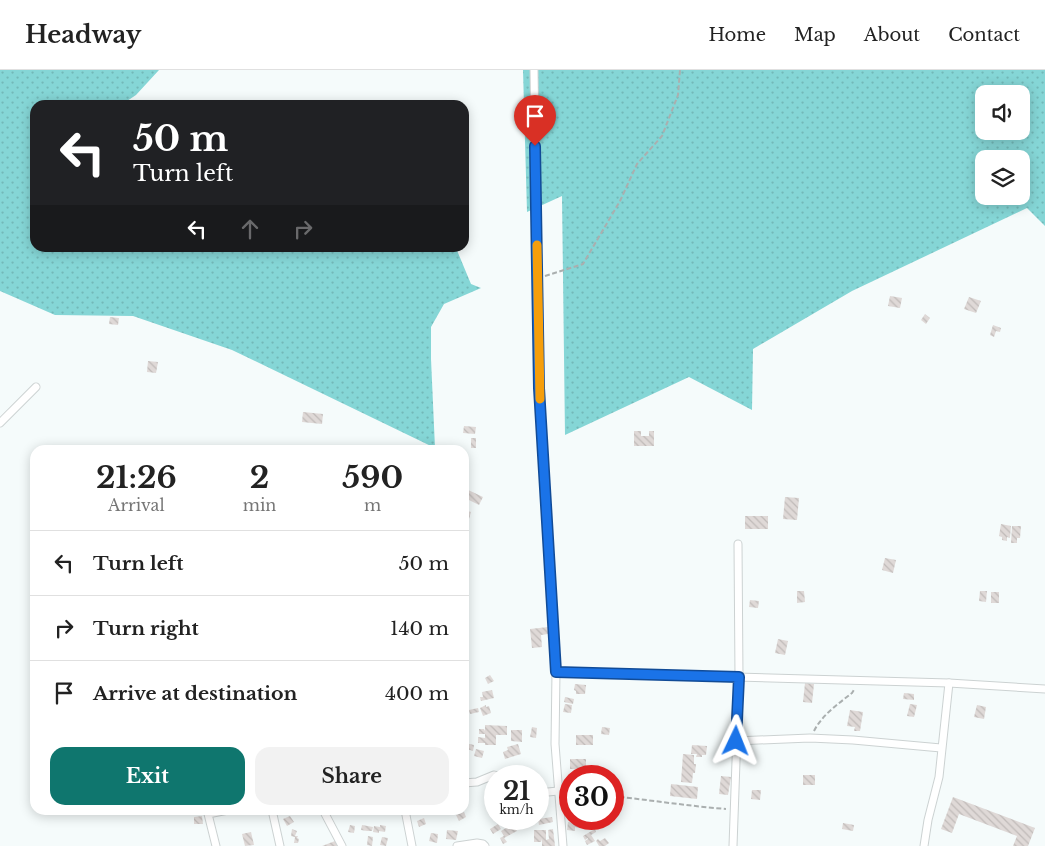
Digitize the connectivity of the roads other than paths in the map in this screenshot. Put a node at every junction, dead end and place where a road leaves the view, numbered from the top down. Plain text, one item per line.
1 (534, 70) edge
2 (36, 387) dead end
3 (0, 423) edge
4 (738, 544) dead end
5 (556, 672) junction
6 (739, 677) junction
7 (950, 682) junction
8 (1045, 689) edge
9 (736, 741) junction
10 (941, 748) junction
11 (484, 779) edge
12 (469, 783) edge
13 (558, 791) junction
14 (549, 792) edge
15 (208, 815) edge
16 (273, 815) edge
17 (326, 815) edge
18 (406, 815) edge
19 (216, 846) edge
20 (280, 846) edge
21 (342, 846) edge
22 (412, 846) edge
23 (457, 846) edge
24 (485, 846) edge
25 (563, 846) edge
26 (733, 846) edge
27 (924, 846) edge

1 - 5 street
2 - 3 street
4 - 6 street
5 - 6 street
5 - 13 street
6 - 7 street
6 - 9 street
7 - 8 street
7 - 10 street
9 - 10 street
9 - 26 street
10 - 27 street
11 - 12 street
13 - 14 street
13 - 25 street
15 - 19 street
16 - 20 street
17 - 21 street
18 - 22 street
23 - 24 street

